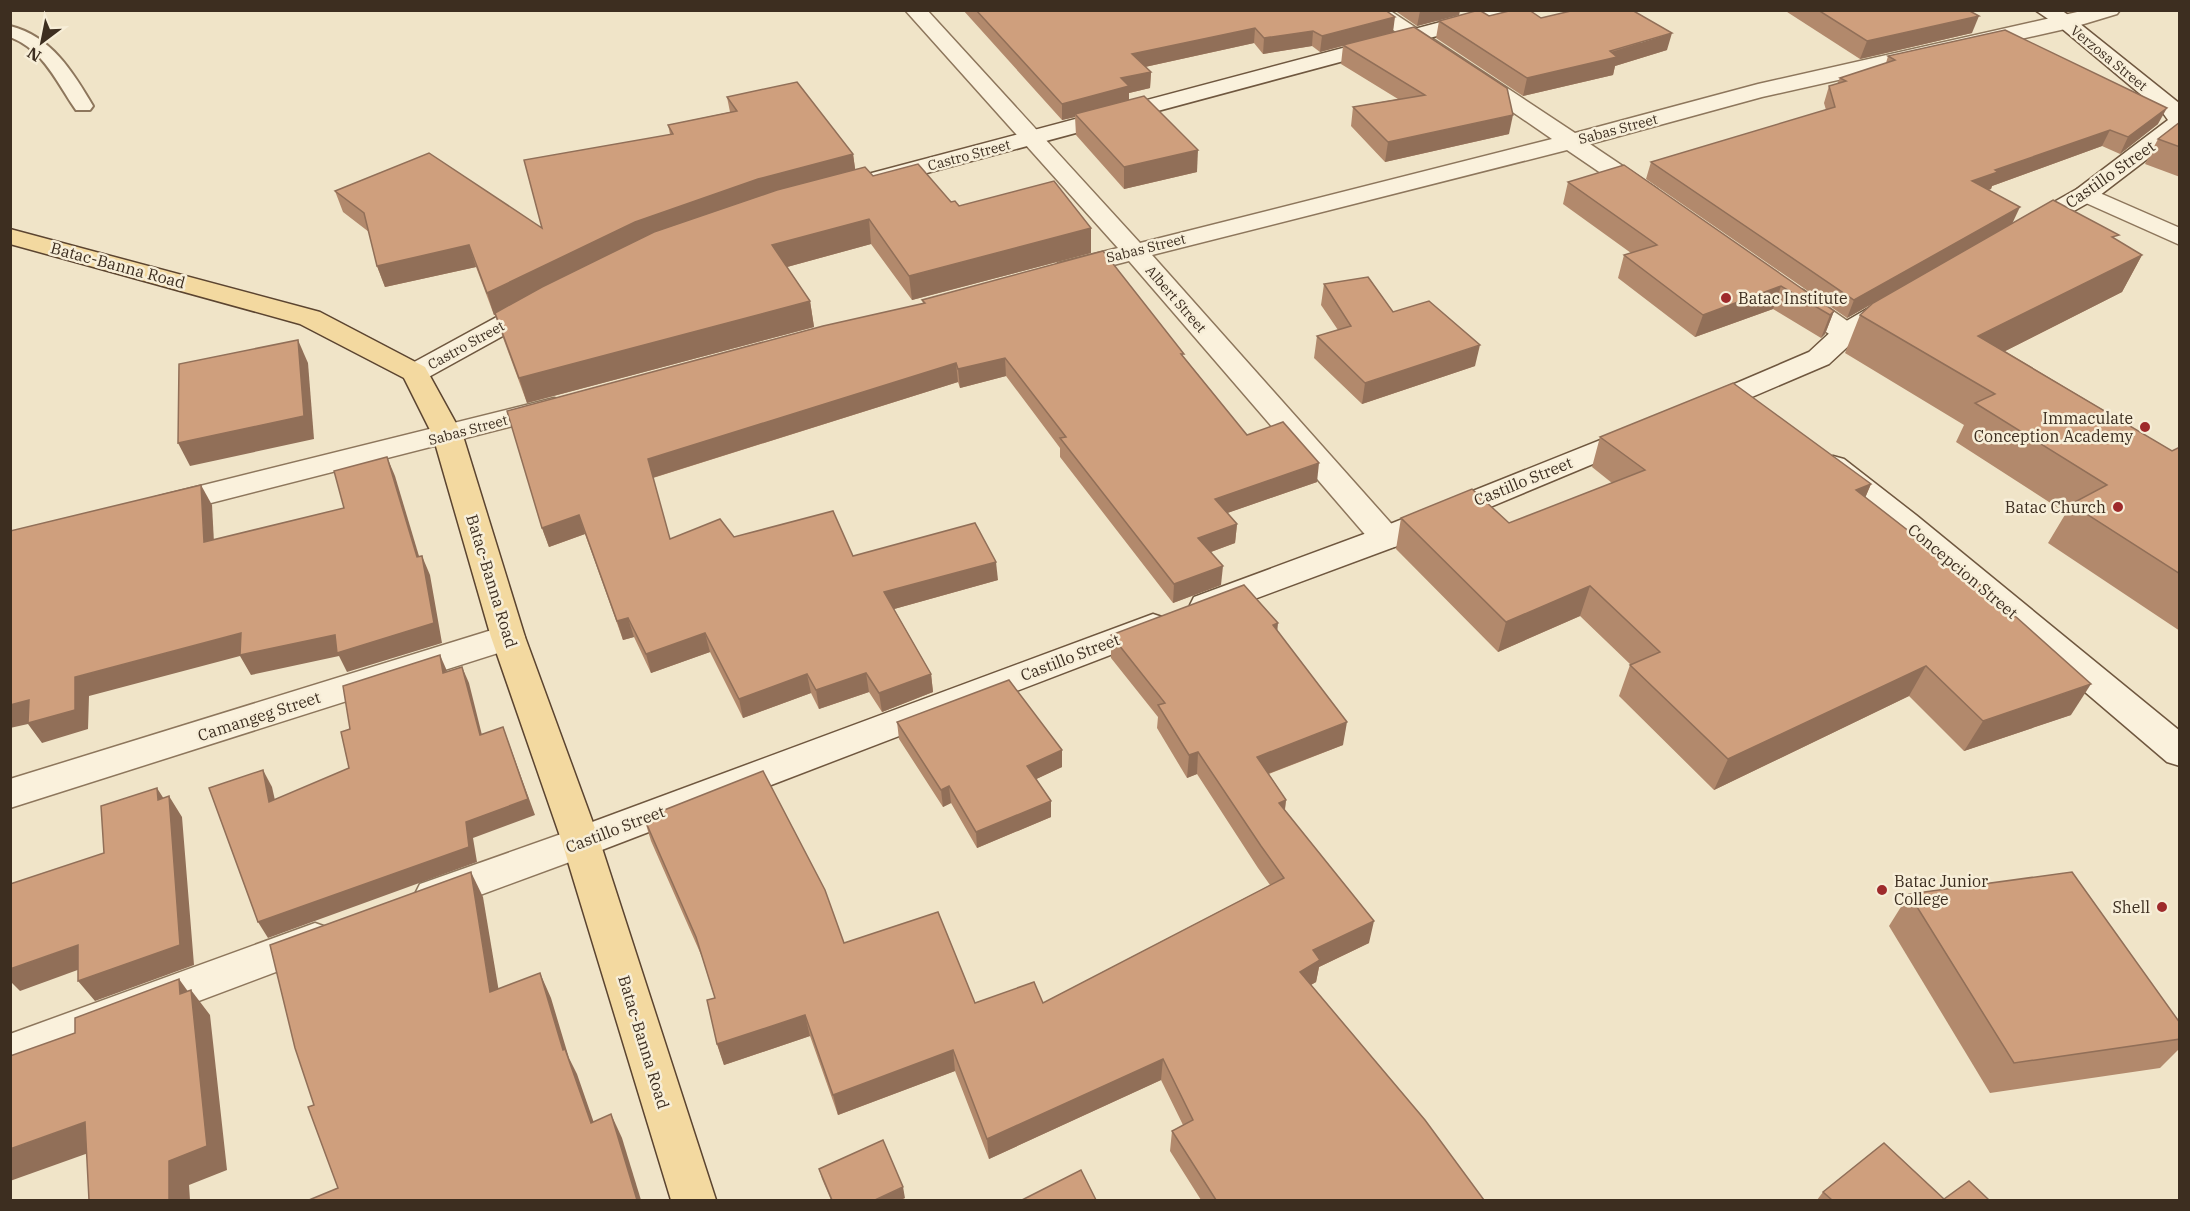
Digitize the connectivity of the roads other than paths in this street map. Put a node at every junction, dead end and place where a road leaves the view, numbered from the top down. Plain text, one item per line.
1 (947, 10) edge
2 (1374, 10) edge
3 (1512, 10) edge
4 (2045, 10) edge
5 (2110, 10) edge
6 (917, 14) edge
7 (2067, 23) junction
8 (10, 31) edge
9 (1416, 36) junction
10 (83, 106) dead end
11 (2177, 117) edge
12 (1029, 138) junction
13 (1573, 141) junction
14 (850, 186) edge
15 (2086, 194) junction
16 (1671, 210) edge
17 (10, 236) edge
18 (2180, 238) edge
19 (2006, 240) edge
20 (1134, 251) junction
21 (1043, 276) edge
22 (1778, 285) edge
23 (1916, 292) edge
24 (560, 295) edge
25 (1846, 333) junction
26 (415, 373) junction
27 (1746, 390) junction
28 (573, 402) edge
29 (1770, 412) edge
30 (447, 436) junction
31 (1810, 449) edge
32 (133, 512) edge
33 (1386, 538) junction
34 (508, 637) junction
35 (2180, 752) edge
36 (10, 794) edge
37 (581, 842) junction
38 (402, 908) edge
39 (346, 929) edge
40 (10, 1053) edge
41 (694, 1200) edge

1 - 6 street
2 - 9 street
3 - 9 street, Castro Street
4 - 7 street, Verzosa Street
5 - 7 street, Sabas Street
6 - 12 street, Albert Street
7 - 11 street, Verzosa Street
7 - 13 street, Sabas Street
8 - 10 lane
9 - 12 street, Castro Street
9 - 13 street
11 - 15 street, Castillo Street
12 - 14 street, Castro Street
12 - 20 street, Albert Street
13 - 16 street
13 - 20 street, Sabas Street
15 - 18 street
15 - 19 street, Castillo Street
17 - 26 main road, Batac-Banna Road
20 - 21 street, Sabas Street
20 - 33 street, Albert Street
22 - 25 street
23 - 25 street, Castillo Street
24 - 26 street, Castro Street
25 - 27 street, Castillo Street
26 - 30 main road, Batac-Banna Road
27 - 29 street
27 - 33 street, Castillo Street
28 - 30 street, Sabas Street
30 - 32 street, Sabas Street
30 - 34 main road, Batac-Banna Road
31 - 35 street, Concepcion Street
33 - 37 street, Castillo Street
34 - 36 street, Camangeg Street
34 - 37 main road, Batac-Banna Road
37 - 38 street, Castillo Street
37 - 41 main road, Batac-Banna Road
39 - 40 street

